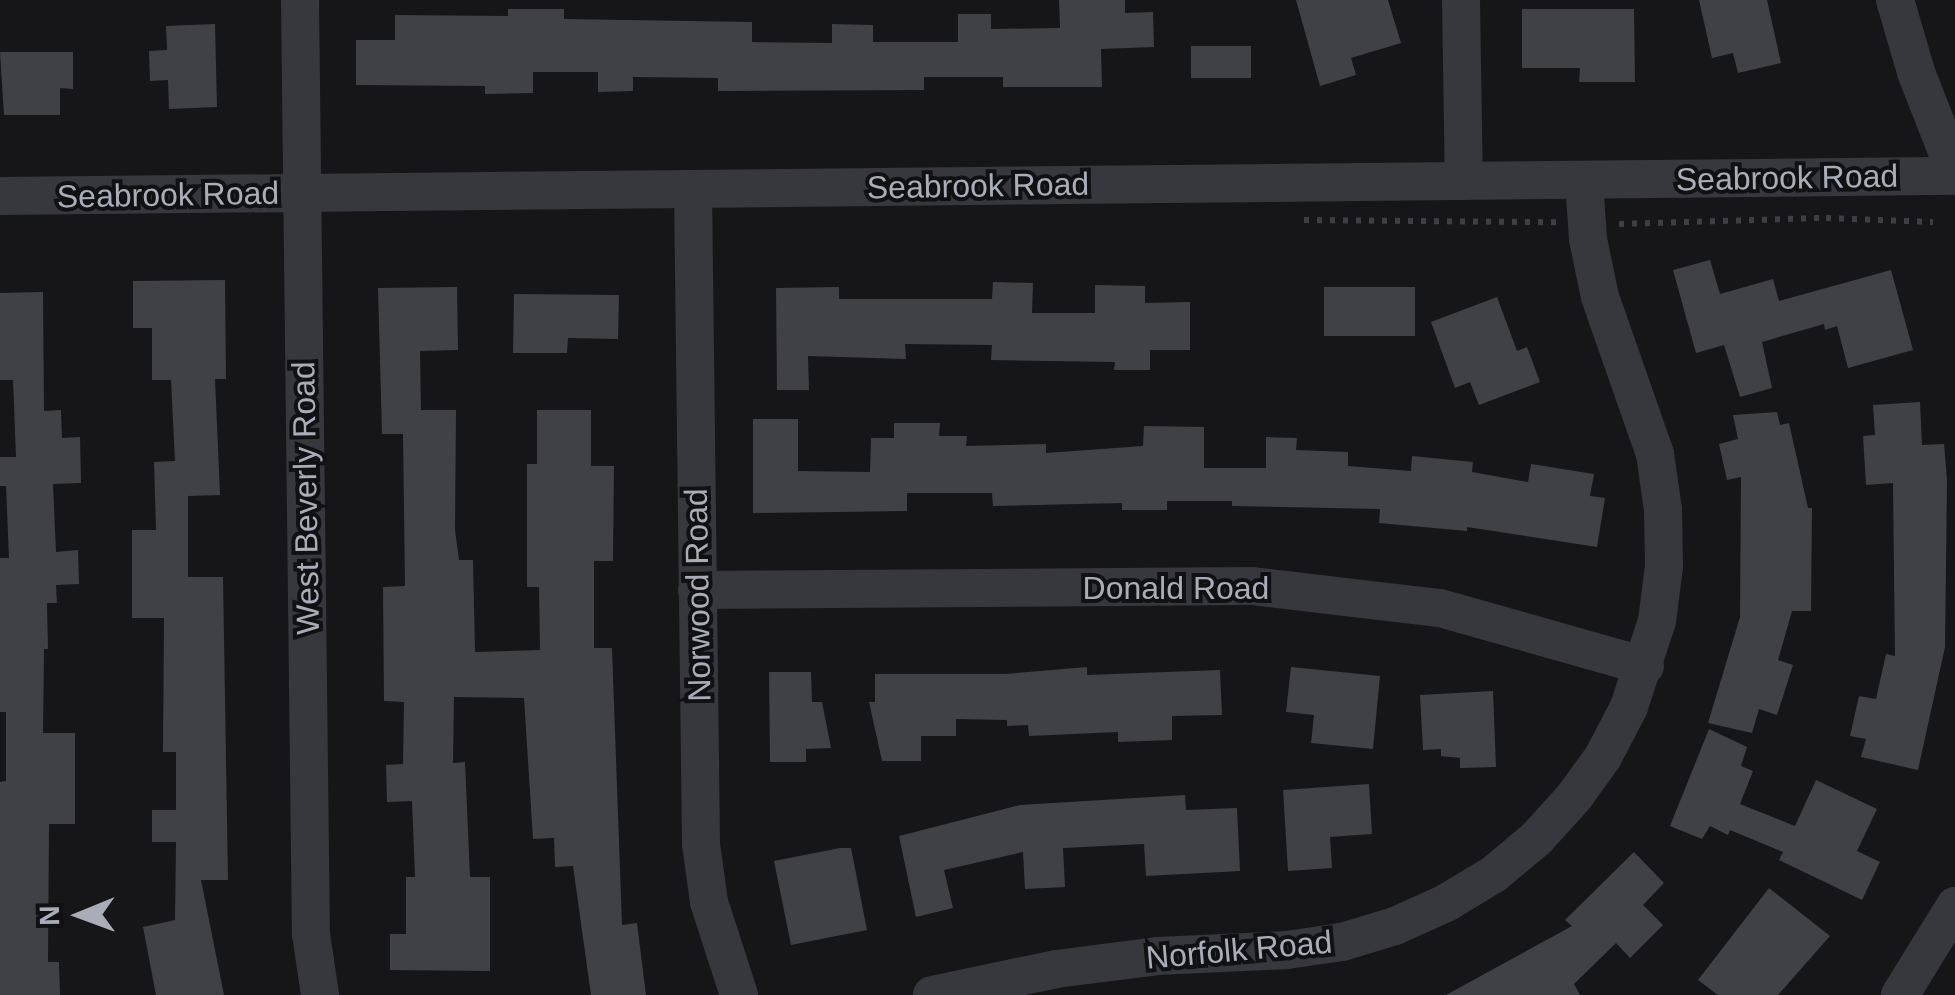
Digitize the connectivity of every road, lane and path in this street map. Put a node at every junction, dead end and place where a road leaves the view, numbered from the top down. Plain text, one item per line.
1 (300, 0) edge
2 (1460, 0) edge
3 (1895, 0) edge
4 (1955, 174) edge
5 (1584, 180) junction
6 (1464, 181) junction
7 (694, 190) junction
8 (303, 194) junction
9 (0, 196) edge
10 (1932, 222) dead end
11 (1625, 224) dead end
12 (697, 590) junction
13 (1645, 666) junction
14 (1955, 906) edge
15 (320, 995) edge
16 (739, 995) edge
17 (932, 995) edge
18 (1900, 995) edge

1 - 8 street, West Beverly Road
2 - 6 street
3 - 4 street
4 - 5 street, Seabrook Road
5 - 6 street, Seabrook Road
5 - 13 street, Norfolk Road
6 - 7 street, Seabrook Road
7 - 8 street, Seabrook Road
7 - 12 street, Norwood Road
8 - 9 street, Seabrook Road
8 - 15 street, West Beverly Road
10 - 11 path
12 - 13 street, Donald Road
12 - 16 street, Norwood Road
13 - 17 street, Norfolk Road
14 - 18 street

